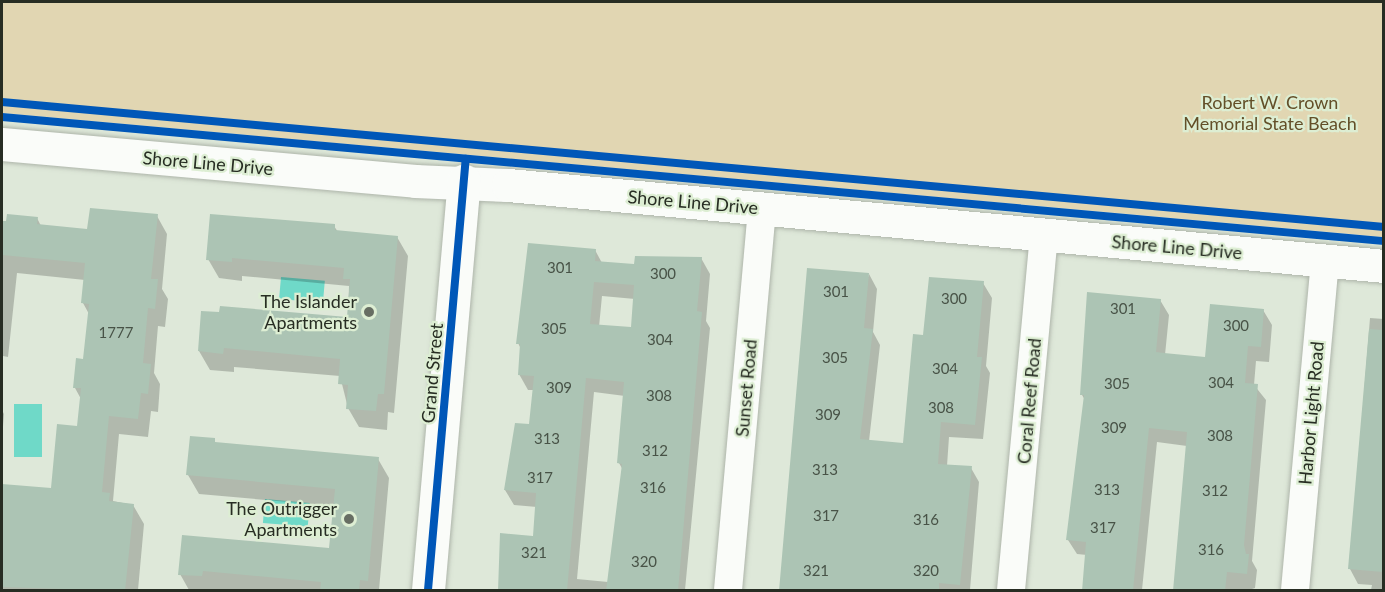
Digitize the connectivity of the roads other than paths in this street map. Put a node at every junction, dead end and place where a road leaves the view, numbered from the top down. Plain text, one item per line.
1 (2, 144) edge
2 (464, 181) junction
3 (762, 208) junction
4 (1044, 234) junction
5 (1325, 261) junction
6 (1383, 266) edge
7 (428, 591) edge
8 (728, 591) edge
9 (1011, 591) edge
10 (1295, 591) edge

1 - 2 street, Shore Line Drive
2 - 3 street, Shore Line Drive
2 - 7 street, Grand Street
3 - 4 street, Shore Line Drive
3 - 8 street, Sunset Road
4 - 5 street, Shore Line Drive
4 - 9 street, Coral Reef Road
5 - 6 street, Shore Line Drive
5 - 10 street, Harbor Light Road

